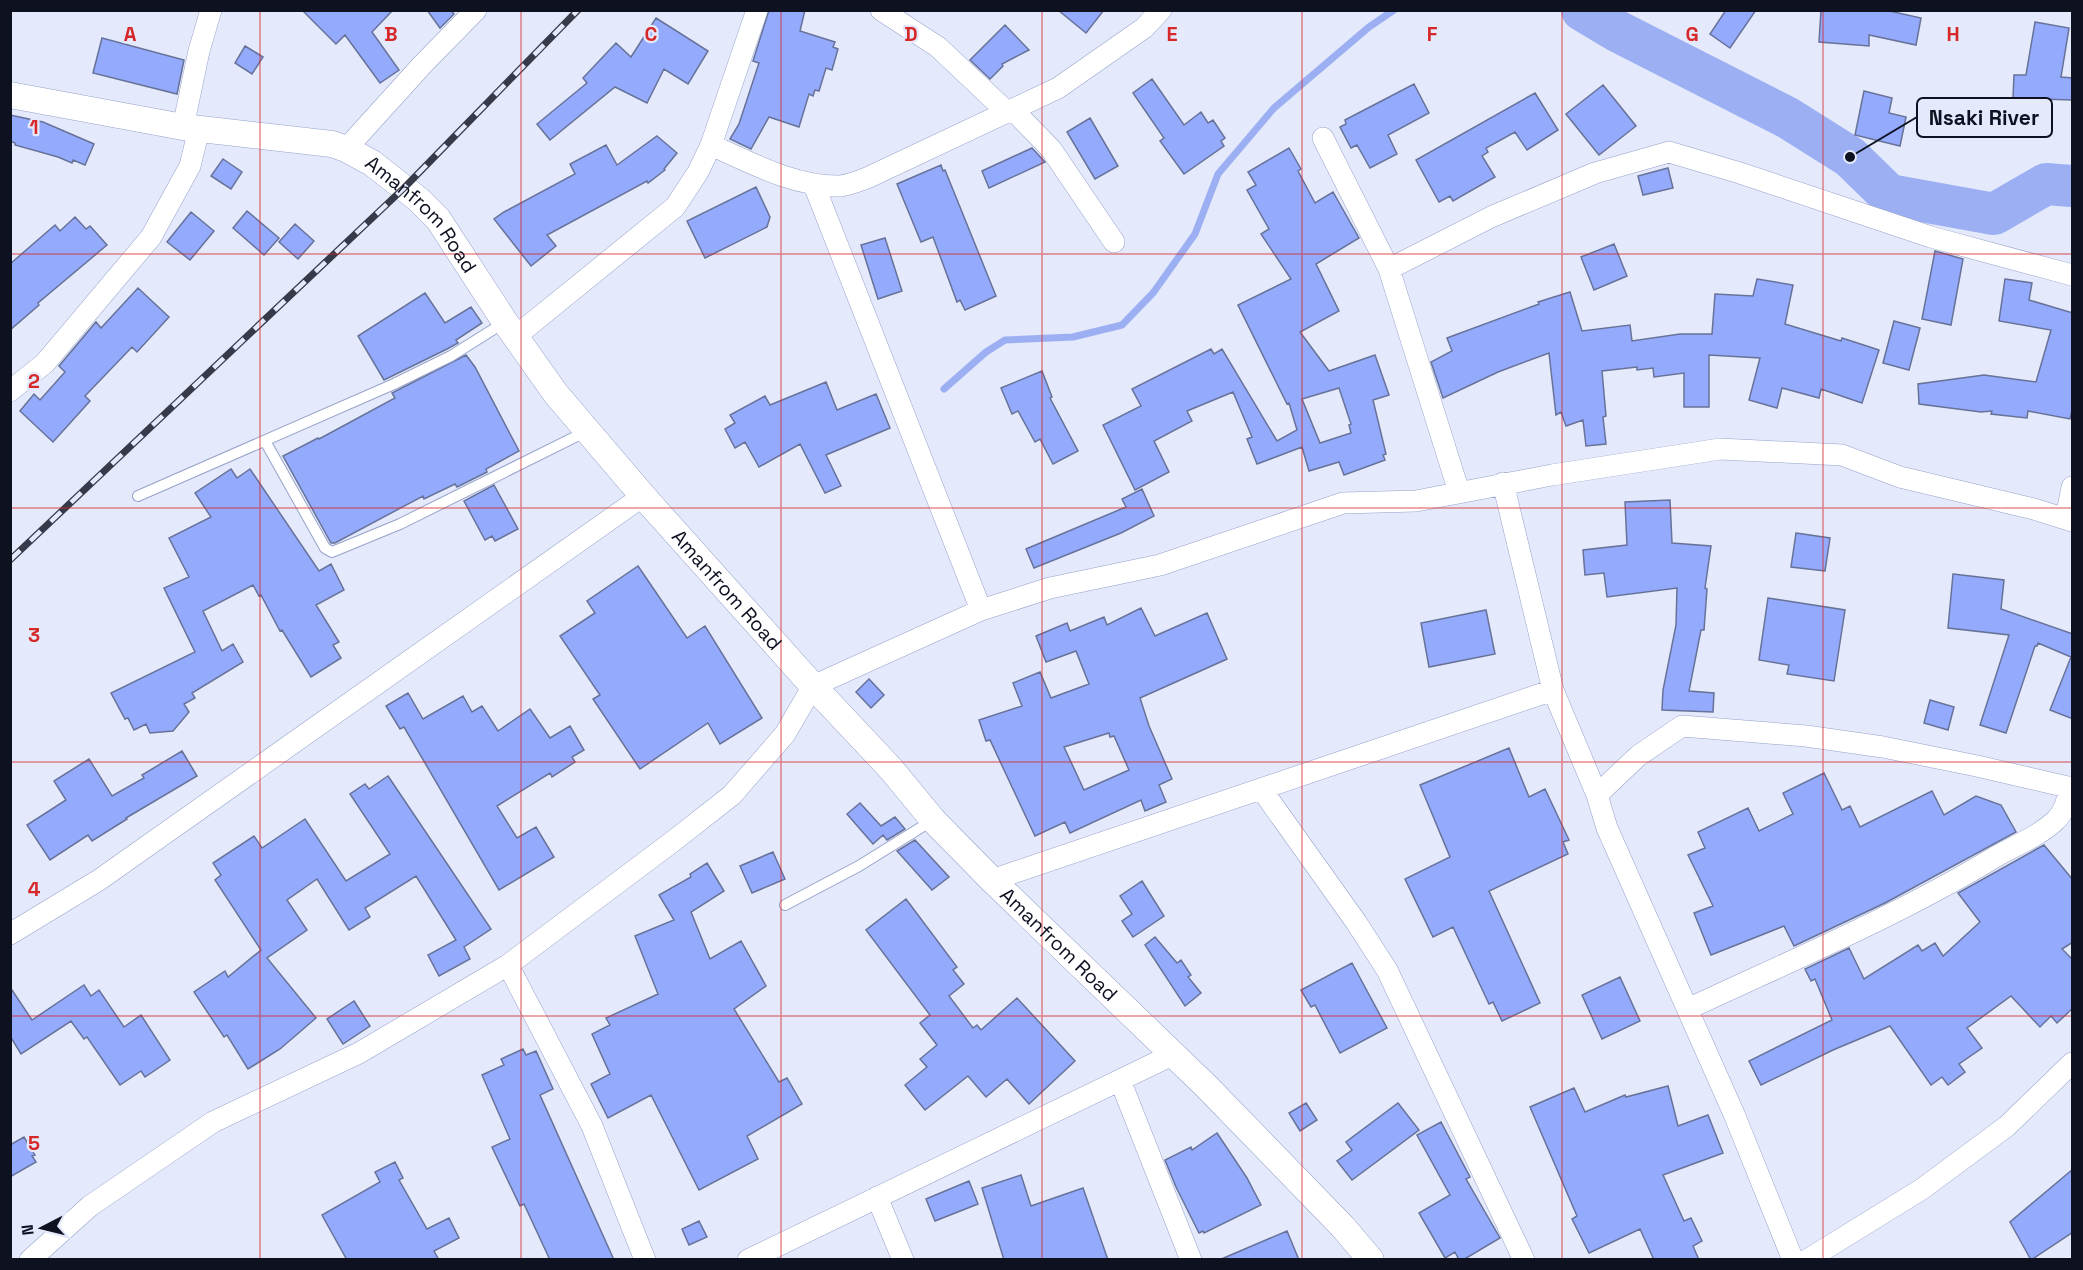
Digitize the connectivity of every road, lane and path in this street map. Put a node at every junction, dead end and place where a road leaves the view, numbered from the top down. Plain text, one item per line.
1 (212, 10) edge
2 (476, 10) edge
3 (757, 10) edge
4 (881, 10) edge
5 (1161, 10) edge
6 (10, 95) edge
7 (1010, 112) junction
8 (191, 128) junction
9 (1323, 138) dead end
10 (711, 145) junction
11 (346, 149) junction
12 (814, 185) junction
13 (1114, 242) dead end
14 (1389, 268) junction
15 (2073, 275) edge
16 (511, 329) junction
17 (10, 391) edge
18 (588, 430) junction
19 (265, 441) junction
20 (1503, 483) junction
21 (2073, 487) edge
22 (1459, 492) junction
23 (138, 496) dead end
24 (643, 496) junction
25 (2069, 520) edge
26 (981, 610) junction
27 (813, 686) junction
28 (1553, 690) junction
29 (2071, 788) edge
30 (1262, 790) junction
31 (1597, 795) junction
32 (933, 820) junction
33 (992, 880) junction
34 (785, 905) dead end
35 (10, 934) edge
36 (508, 965) junction
37 (1688, 1009) junction
38 (1174, 1054) junction
39 (2073, 1063) edge
40 (1120, 1080) junction
41 (876, 1197) junction
42 (30, 1260) edge
43 (645, 1260) edge
44 (748, 1260) edge
45 (903, 1260) edge
46 (1191, 1260) edge
47 (1371, 1260) edge
48 (1524, 1260) edge
49 (1793, 1260) edge
50 (1807, 1260) edge

1 - 8 street
2 - 11 street
3 - 10 street
4 - 7 street
5 - 7 street
6 - 8 street, Amanfrom Road
7 - 12 street
7 - 13 street
8 - 11 street, Amanfrom Road
8 - 17 street
9 - 14 street
10 - 12 street
10 - 16 street
11 - 16 street, Amanfrom Road
12 - 26 street
14 - 15 street
14 - 22 street
16 - 18 street, Amanfrom Road
16 - 19 lane
18 - 19 lane
18 - 24 street, Amanfrom Road
19 - 23 lane
20 - 22 street
20 - 25 street
20 - 28 street
21 - 25 street
22 - 26 street
24 - 27 street, Amanfrom Road
24 - 35 street
26 - 27 street
27 - 32 street, Amanfrom Road
27 - 36 street
28 - 30 street
28 - 31 street
29 - 31 street
29 - 37 street
30 - 33 street
30 - 48 street
31 - 37 street
32 - 33 street, Amanfrom Road
32 - 34 lane
33 - 38 street, Amanfrom Road
36 - 42 street
36 - 43 street
37 - 49 street
38 - 40 street
38 - 47 street, Amanfrom Road
39 - 50 street
40 - 41 street
40 - 46 street
41 - 44 street
41 - 45 street

